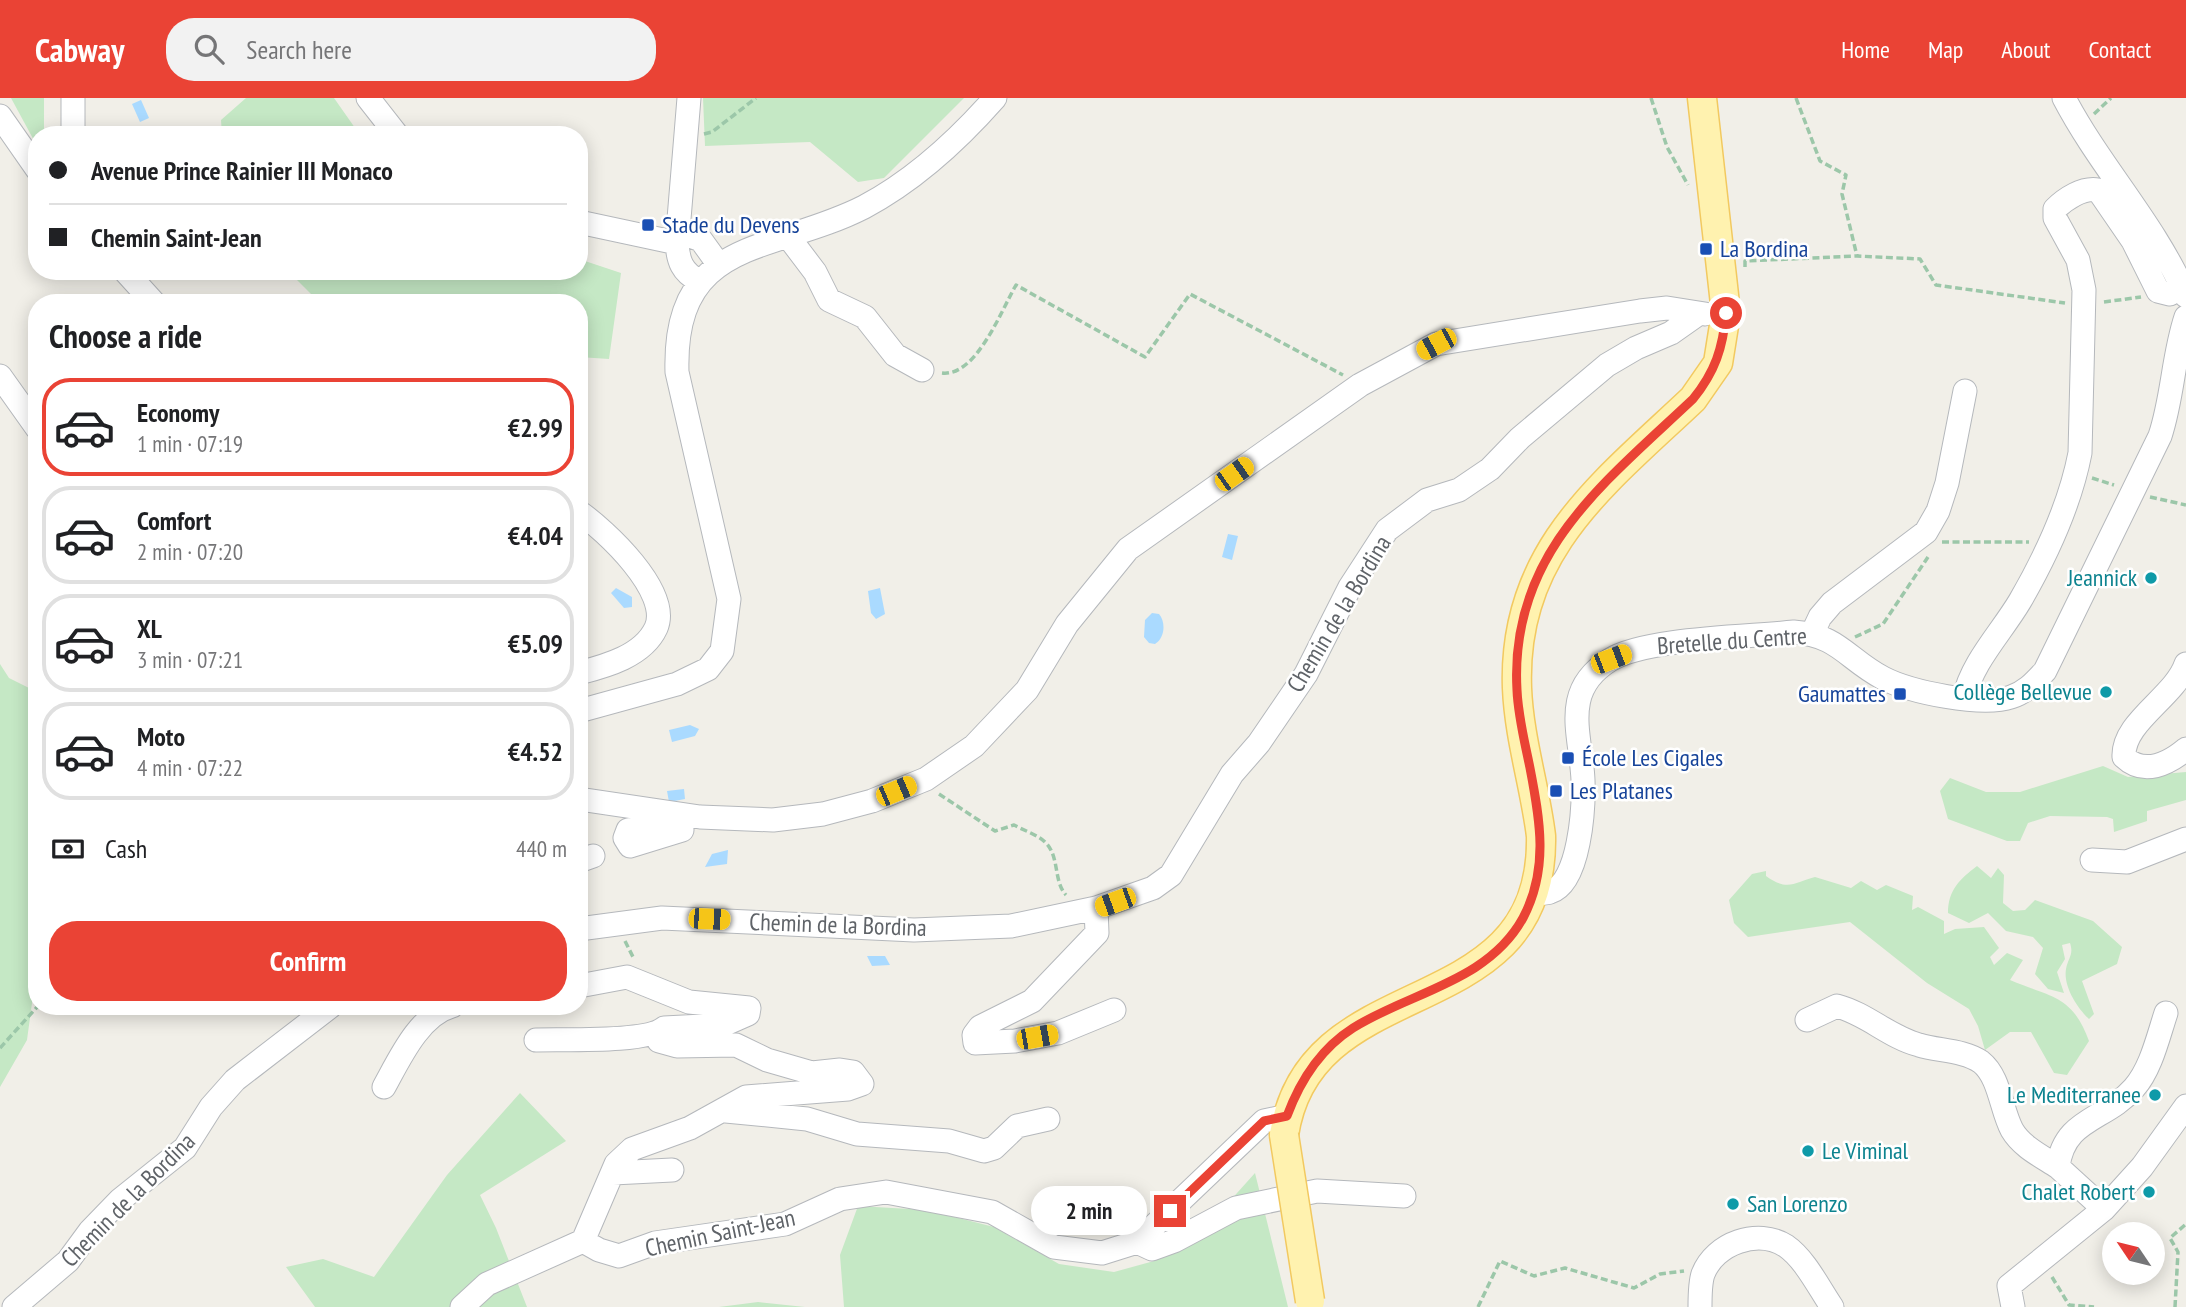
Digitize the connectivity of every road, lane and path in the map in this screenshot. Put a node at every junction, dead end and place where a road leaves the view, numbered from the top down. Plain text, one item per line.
1 (73, 98) edge
2 (368, 98) edge
3 (689, 98) edge
4 (756, 98) edge
5 (996, 98) edge
6 (1651, 98) edge
7 (1702, 98) edge
8 (1796, 98) edge
9 (2064, 98) edge
10 (0, 116) edge
11 (73, 126) edge
12 (390, 126) edge
13 (686, 137) junction
14 (28, 156) edge
15 (1691, 192) dead end
16 (588, 223) edge
17 (787, 235) junction
18 (678, 238) junction
19 (1857, 256) junction
20 (719, 265) junction
21 (1745, 271) dead end
22 (133, 280) edge
23 (699, 281) junction
24 (146, 294) edge
25 (2169, 295) edge
26 (2083, 305) junction
27 (1726, 313) junction
28 (1698, 314) junction
29 (2186, 317) edge
30 (2182, 339) edge
31 (922, 370) joint
32 (0, 376) edge
33 (1360, 385) junction
34 (1965, 391) dead end
35 (28, 415) edge
36 (2076, 474) junction
37 (2121, 488) dead end
38 (2145, 496) dead end
39 (2186, 505) edge
40 (588, 519) edge
41 (1939, 542) dead end
42 (2050, 542) junction
43 (1932, 552) dead end
44 (1812, 634) junction
45 (1837, 645) junction
46 (2186, 664) edge
47 (588, 670) edge
48 (1964, 698) junction
49 (588, 709) edge
50 (2186, 749) edge
51 (920, 781) junction
52 (588, 801) edge
53 (2186, 839) edge
54 (1577, 840) junction
55 (1542, 855) junction
56 (2092, 860) dead end
57 (1534, 893) junction
58 (1091, 909) junction
59 (631, 922) junction
60 (588, 928) edge
61 (588, 940) edge
62 (588, 984) edge
63 (1114, 1010) dead end
64 (2166, 1013) dead end
65 (30, 1015) edge
66 (319, 1015) edge
67 (435, 1015) edge
68 (1807, 1020) dead end
69 (657, 1034) junction
70 (536, 1041) dead end
71 (0, 1048) edge
72 (384, 1087) dead end
73 (2186, 1106) edge
74 (726, 1111) junction
75 (1048, 1119) dead end
76 (1285, 1125) junction
77 (2058, 1167) junction
78 (672, 1170) dead end
79 (613, 1173) junction
80 (1404, 1196) dead end
81 (2098, 1215) junction
82 (2186, 1224) edge
83 (583, 1241) junction
84 (1137, 1242) junction
85 (2042, 1259) junction
86 (1703, 1274) junction
87 (1311, 1304) edge
88 (14, 1307) edge
89 (462, 1307) edge
90 (1478, 1307) edge
91 (1700, 1307) edge
92 (1832, 1307) edge
93 (2013, 1307) edge
94 (2094, 1307) edge
95 (2175, 1307) edge

1 - 11 street
2 - 12 street
3 - 13 street
4 - 13 path
5 - 17 street
6 - 15 path
7 - 27 main road
8 - 19 path
9 - 25 street
10 - 14 street
13 - 18 street
16 - 18 street
17 - 20 street
17 - 31 street
18 - 20 street
18 - 23 street
19 - 21 path
19 - 26 path
20 - 23 street
22 - 24 street
23 - 49 street
25 - 26 path
25 - 26 street
25 - 30 street
26 - 36 street
27 - 28 street
27 - 55 main road
28 - 33 street
28 - 58 street, Chemin de la Bordina
29 - 30 street
30 - 48 street, Bretelle du Centre
31 - 33 path
32 - 35 street
33 - 51 street
34 - 44 street
36 - 37 path
36 - 42 street
38 - 39 path
40 - 47 street
41 - 42 path
42 - 48 street
43 - 45 path
44 - 45 street, Bretelle du Centre
44 - 54 street, Bretelle du Centre
45 - 48 street, Bretelle du Centre
46 - 50 street
51 - 52 street
51 - 58 path
53 - 56 street
54 - 55 street
54 - 57 street, Bretelle du Centre
55 - 57 main road
57 - 76 main road
58 - 59 street, Chemin de la Bordina
58 - 63 street
59 - 60 street, Chemin de la Bordina
59 - 61 street
62 - 69 street
64 - 77 street
65 - 71 path
66 - 88 street, Chemin de la Bordina
67 - 72 street
68 - 77 street
69 - 70 street
69 - 74 street
73 - 81 street
74 - 75 street
74 - 79 street
76 - 84 street, Chemin Saint-Jean
76 - 87 main road, bridge
77 - 81 street
78 - 79 street
79 - 83 street
80 - 84 street, Chemin Saint-Jean
81 - 85 street
82 - 95 path
83 - 84 street, Chemin Saint-Jean
83 - 89 street
85 - 93 street
85 - 94 path
86 - 90 path
86 - 91 street
86 - 92 street

